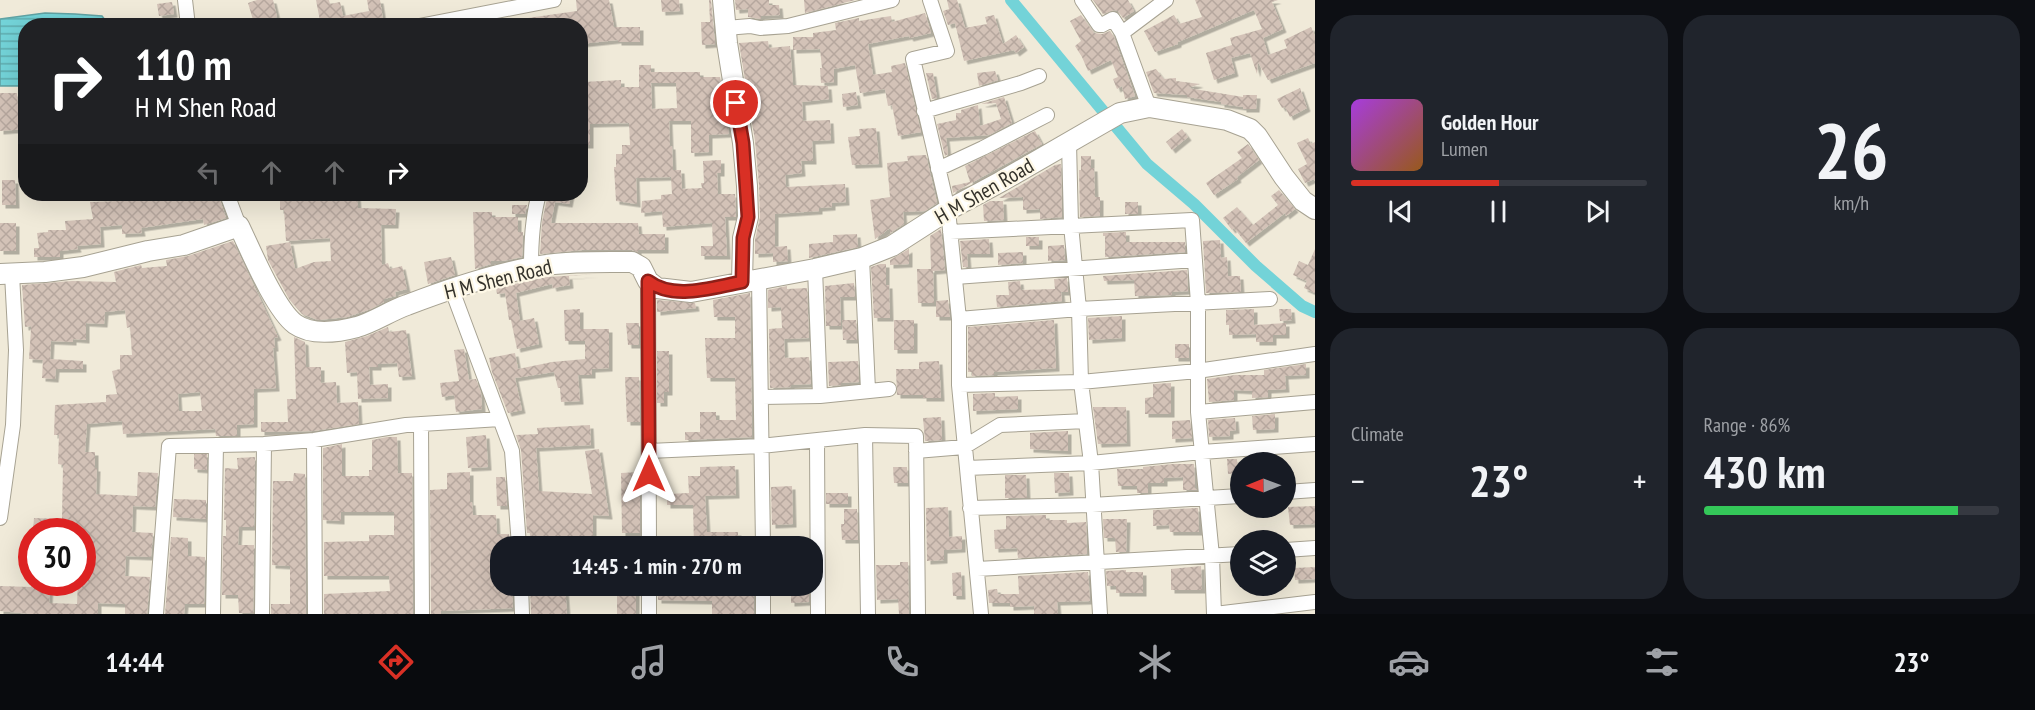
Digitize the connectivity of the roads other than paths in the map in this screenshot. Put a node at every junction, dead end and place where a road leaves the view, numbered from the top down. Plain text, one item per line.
1 (185, 0) edge
2 (554, 0) edge
3 (723, 0) edge
4 (892, 0) edge
5 (930, 0) edge
6 (1082, 0) edge
7 (1166, 0) edge
8 (187, 18) edge
9 (460, 18) edge
10 (726, 28) junction
11 (1122, 33) junction
12 (1039, 76) dead end
13 (1149, 107) junction
14 (924, 111) junction
15 (1047, 115) dead end
16 (1069, 142) junction
17 (938, 169) junction
18 (230, 201) edge
19 (537, 201) edge
20 (1312, 206) edge
21 (948, 210) junction
22 (1071, 225) junction
23 (239, 226) junction
24 (950, 232) junction
25 (862, 258) junction
26 (1195, 260) junction
27 (531, 267) junction
28 (1075, 268) junction
29 (815, 269) junction
30 (6, 274) edge
31 (955, 277) junction
32 (751, 280) junction
33 (648, 281) junction
34 (452, 290) junction
35 (1270, 299) dead end
36 (1198, 303) junction
37 (1079, 309) junction
38 (959, 319) junction
39 (1315, 354) edge
40 (1197, 371) junction
41 (1081, 382) junction
42 (959, 385) junction
43 (889, 389) dead end
44 (867, 390) junction
45 (820, 396) junction
46 (761, 397) junction
47 (1315, 402) edge
48 (1198, 412) junction
49 (500, 419) junction
50 (1086, 421) junction
51 (421, 424) junction
52 (865, 435) junction
53 (314, 440) junction
54 (817, 441) junction
55 (264, 444) junction
56 (1315, 444) edge
57 (216, 446) junction
58 (761, 446) junction
59 (964, 447) junction
60 (649, 451) junction
61 (916, 451) junction
62 (1202, 452) junction
63 (1091, 463) junction
64 (967, 468) junction
65 (1315, 490) edge
66 (1296, 491) edge
67 (1230, 497) edge
68 (1207, 498) junction
69 (1092, 505) junction
70 (970, 508) junction
71 (0, 518) edge
72 (518, 536) edge
73 (649, 536) edge
74 (763, 536) edge
75 (1315, 548) edge
76 (1296, 549) edge
77 (1230, 555) edge
78 (1212, 556) junction
79 (1096, 562) junction
80 (977, 569) junction
81 (521, 596) edge
82 (649, 596) edge
83 (763, 596) edge
84 (1315, 602) edge
85 (156, 614) edge
86 (213, 614) edge
87 (262, 614) edge
88 (315, 614) edge
89 (422, 614) edge
90 (522, 614) edge
91 (649, 614) edge
92 (764, 614) edge
93 (818, 614) edge
94 (868, 614) edge
95 (918, 614) edge
96 (981, 614) edge
97 (1100, 614) edge
98 (1214, 614) edge

1 - 8 street
2 - 9 street
3 - 10 main road
4 - 10 street
5 - 14 street
6 - 11 street
7 - 11 street
10 - 32 main road
11 - 13 street
12 - 14 street
13 - 16 main road, H M Shen Road
13 - 20 main road
14 - 17 street
15 - 17 street
16 - 21 main road, H M Shen Road
16 - 22 street
17 - 21 street
18 - 23 street, H M Shen Road
19 - 27 street
21 - 24 street
21 - 25 main road, H M Shen Road
22 - 24 street
22 - 26 street
22 - 28 street
23 - 30 main road
23 - 34 main road, H M Shen Road
24 - 31 street
25 - 29 main road, H M Shen Road
25 - 44 street
26 - 28 street
26 - 36 street
27 - 33 main road, H M Shen Road
27 - 34 main road, H M Shen Road
28 - 31 street
28 - 37 street
29 - 32 main road, H M Shen Road
29 - 45 street
30 - 71 street
31 - 38 street
32 - 33 main road, H M Shen Road
32 - 46 street
33 - 60 street
34 - 49 street
35 - 36 street
36 - 37 street
36 - 40 street
37 - 38 street
37 - 41 street
38 - 42 street
39 - 40 street
40 - 41 street
40 - 48 street
41 - 42 street
41 - 50 street
42 - 59 street
43 - 44 street
44 - 45 street
45 - 46 street
46 - 58 street
47 - 48 street
48 - 62 street
49 - 51 street
49 - 72 street
50 - 59 street
50 - 63 street
51 - 53 street
51 - 89 street
52 - 54 street
52 - 61 street
52 - 94 street
53 - 55 street
53 - 88 street
54 - 58 street
54 - 93 street
55 - 57 street
55 - 87 street
56 - 62 street
57 - 85 street
57 - 86 street
58 - 60 street
58 - 74 street
59 - 61 street
59 - 64 street
60 - 73 street
61 - 95 street
62 - 63 street
62 - 68 street
63 - 64 street
63 - 69 street
64 - 70 street
65 - 66 street
67 - 68 street
68 - 69 street
68 - 78 street
69 - 70 street
69 - 79 street
70 - 80 street
75 - 76 street
77 - 78 street
78 - 79 street
78 - 98 street
79 - 80 street
79 - 97 street
80 - 96 street
81 - 90 street
82 - 91 street
83 - 92 street
84 - 98 street

